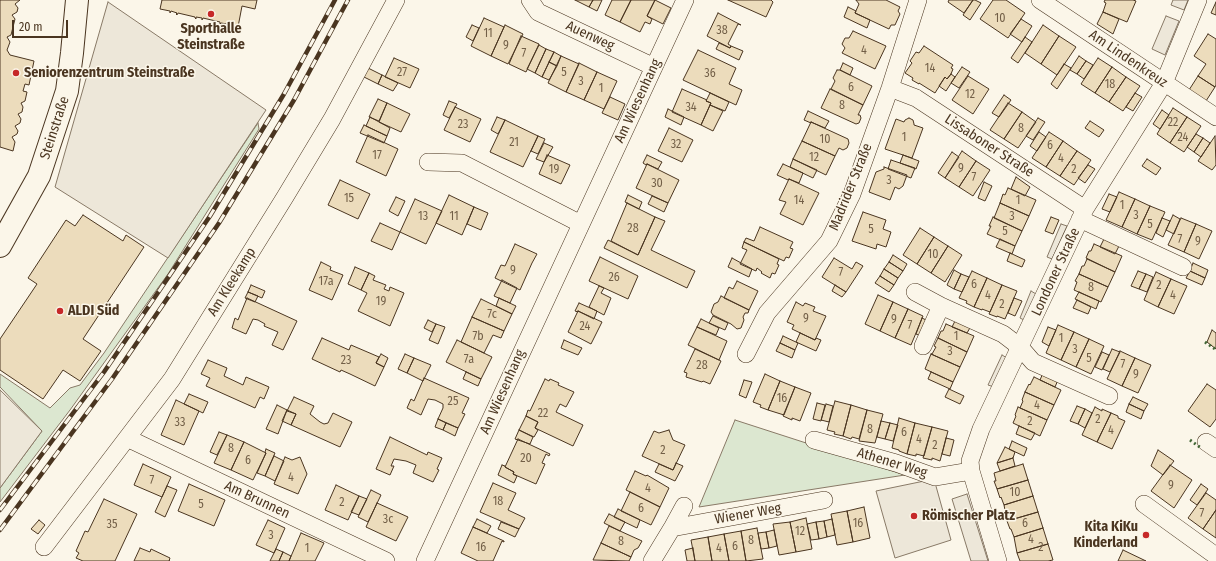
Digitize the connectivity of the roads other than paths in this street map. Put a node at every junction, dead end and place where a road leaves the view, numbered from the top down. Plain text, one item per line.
1 (77, 0) edge
2 (396, 0) edge
3 (530, 0) edge
4 (685, 0) edge
5 (918, 0) edge
6 (1040, 0) edge
7 (1198, 0) edge
8 (654, 67) junction
9 (1164, 83) junction
10 (890, 88) junction
11 (1216, 117) edge
12 (428, 162) dead end
13 (1083, 214) junction
14 (581, 224) junction
15 (0, 246) edge
16 (1183, 267) dead end
17 (915, 292) dead end
18 (941, 306) junction
19 (923, 346) dead end
20 (1020, 347) junction
21 (746, 354) dead end
22 (1109, 396) dead end
23 (127, 438) junction
24 (814, 440) dead end
25 (971, 471) junction
26 (824, 500) dead end
27 (1144, 504) dead end
28 (684, 506) dead end
29 (672, 528) junction
30 (44, 548) dead end
31 (1216, 556) edge
32 (386, 561) edge
33 (425, 561) edge
34 (653, 561) edge
35 (998, 561) edge

1 - 15 main road, Steinstraße
2 - 23 street, Am Kleekamp
3 - 8 street, Auenweg
4 - 8 street, Am Wiesenhang
5 - 10 street, Madrider Straße
6 - 9 street, Am Lindenkreuz
7 - 9 street, Londoner Straße
8 - 14 street, Am Wiesenhang
9 - 11 street, Am Lindenkreuz
9 - 13 street, Londoner Straße
10 - 13 street, Lissaboner Straße
10 - 21 street, Madrider Straße
12 - 14 street
13 - 16 street, Lissaboner Straße
13 - 20 street, Londoner Straße
14 - 33 street, Am Wiesenhang
17 - 18 street
18 - 19 street
18 - 20 street
20 - 22 street
20 - 25 street, Londoner Straße
23 - 30 street, Am Kleekamp
23 - 32 street, Am Brunnen
24 - 25 street, Athener Weg
25 - 35 street
26 - 29 street, Wiener Weg
27 - 31 street
28 - 29 street
29 - 34 street

